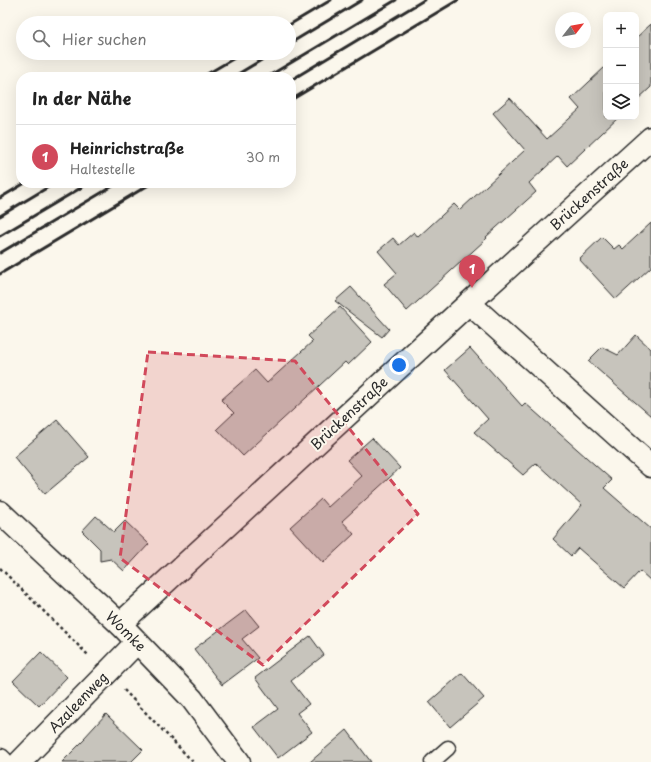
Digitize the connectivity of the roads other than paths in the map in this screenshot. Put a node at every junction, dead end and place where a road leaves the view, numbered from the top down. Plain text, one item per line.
1 (651, 138) edge
2 (469, 303) junction
3 (651, 466) edge
4 (0, 512) edge
5 (120, 624) junction
6 (137, 642) junction
7 (448, 748) dead end
8 (0, 760) edge
9 (2, 762) edge
10 (20, 762) edge
11 (239, 762) edge
12 (432, 762) edge

1 - 2 street, Brückenstraße
2 - 3 street
2 - 5 street, Brückenstraße
4 - 5 street, Womke
5 - 6 street, Womke
6 - 10 street, Azaleenweg
6 - 11 street, Womke
7 - 12 lane
8 - 9 street

